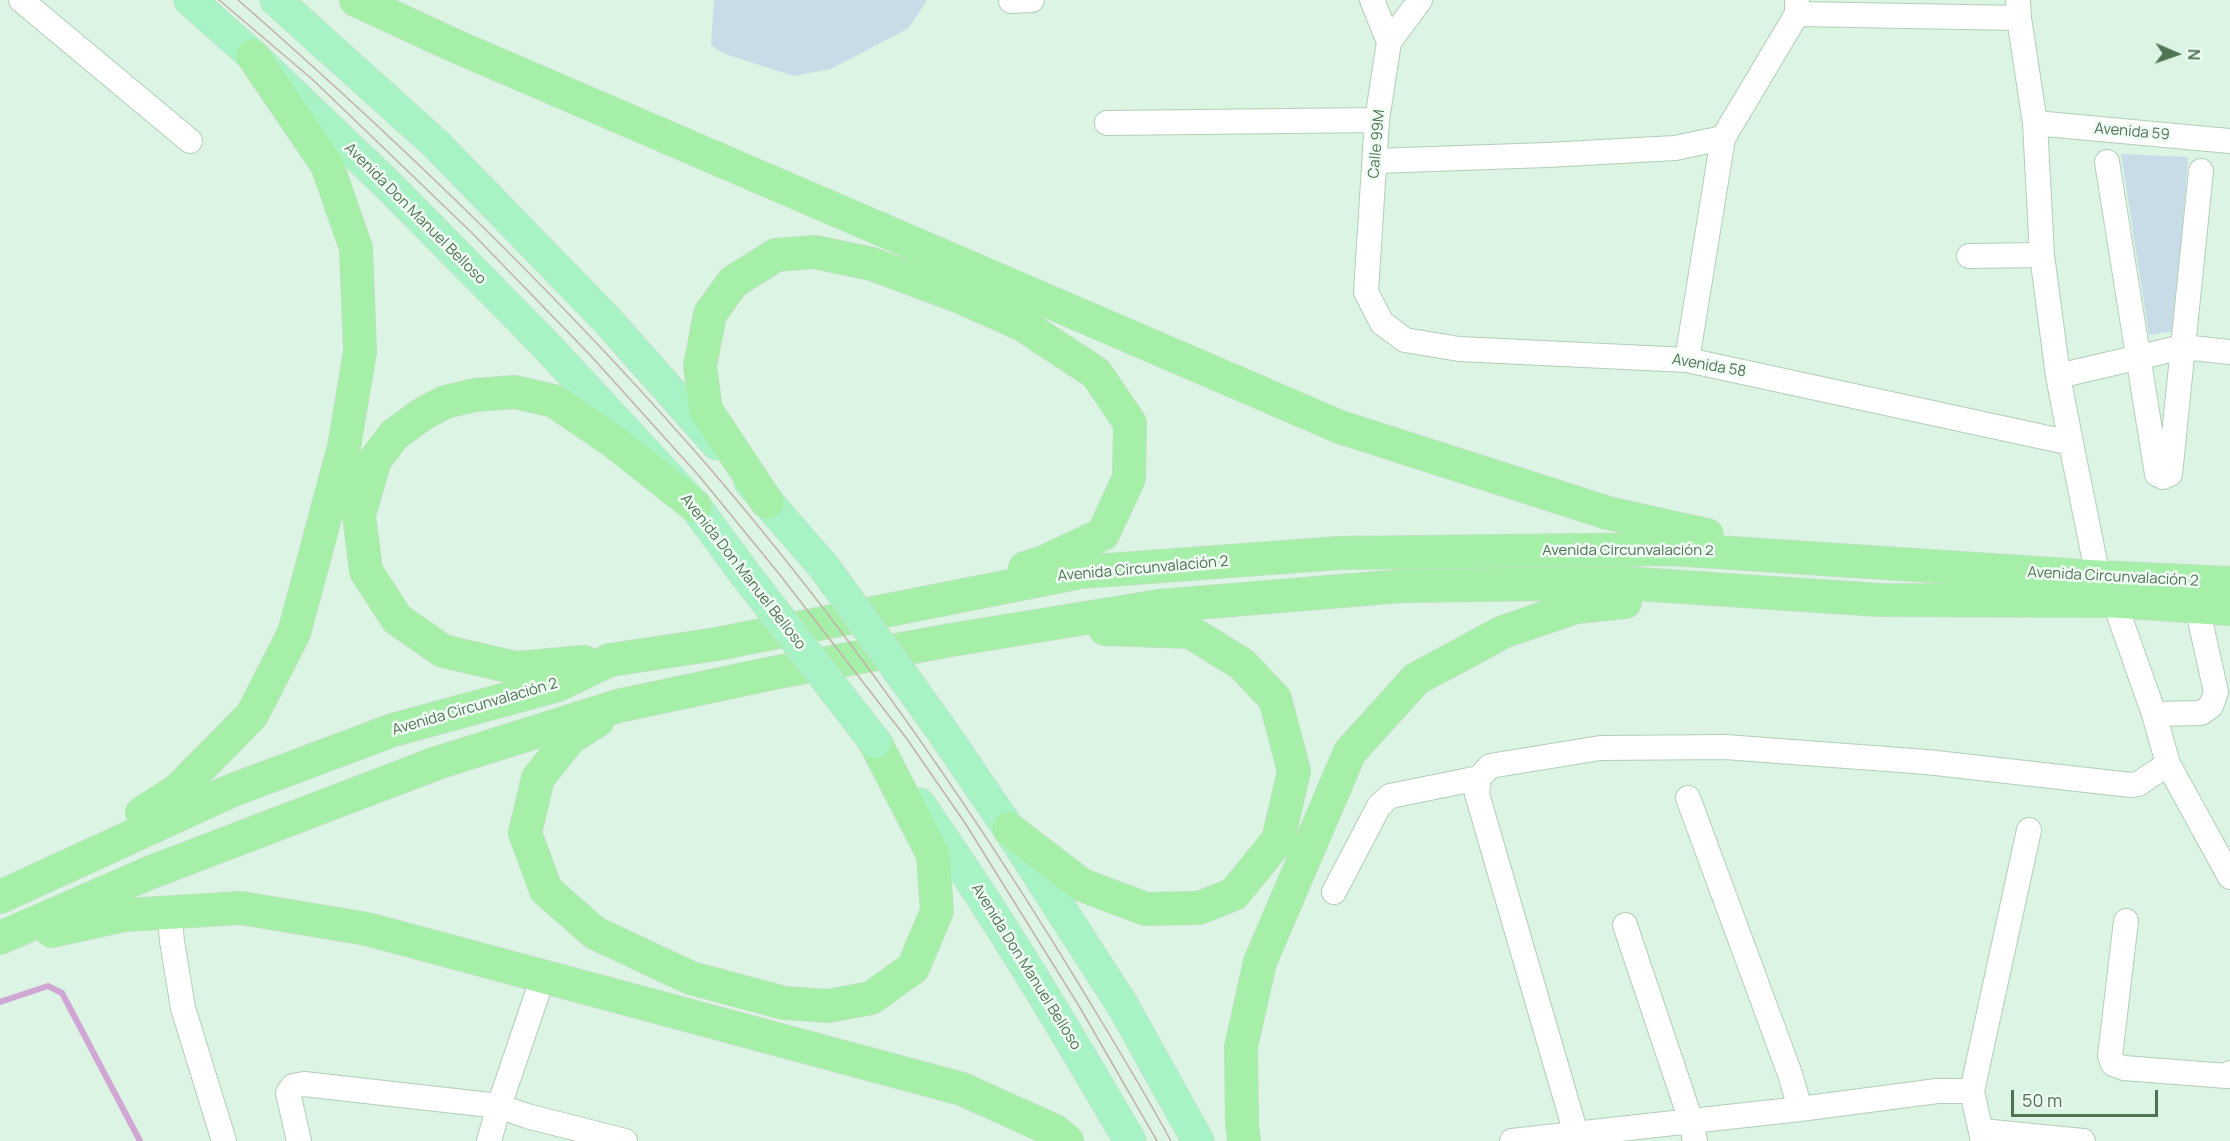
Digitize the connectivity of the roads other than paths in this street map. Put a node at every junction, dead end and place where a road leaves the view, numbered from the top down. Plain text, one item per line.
1 (21, 0) edge
2 (190, 0) edge
3 (276, 0) edge
4 (356, 0) edge
5 (1372, 0) edge
6 (1420, 0) edge
7 (1797, 7) edge
8 (2018, 9) edge
9 (1389, 42) junction
10 (253, 56) junction
11 (1377, 120) junction
12 (1107, 123) dead end
13 (2035, 123) junction
14 (1723, 138) junction
15 (190, 141) dead end
16 (2230, 141) edge
17 (1375, 161) junction
18 (2108, 162) dead end
19 (2201, 171) dead end
20 (2042, 255) junction
21 (1969, 256) dead end
22 (1366, 292) joint
23 (2183, 347) junction
24 (2230, 352) edge
25 (2139, 357) junction
26 (1687, 360) junction
27 (2058, 376) junction
28 (2071, 443) junction
29 (767, 502) junction
30 (695, 506) junction
31 (1803, 557) junction
32 (2230, 583) edge
33 (2106, 589) junction
34 (1732, 590) junction
35 (2197, 607) junction
36 (2230, 609) edge
37 (886, 610) junction
38 (1032, 627) junction
39 (610, 660) junction
40 (2220, 667) edge
41 (618, 706) junction
42 (2154, 714) junction
43 (875, 742) junction
44 (2168, 764) junction
45 (1479, 778) junction
46 (1688, 798) dead end
47 (1009, 829) junction
48 (2029, 830) dead end
49 (2230, 877) edge
50 (8, 889) edge
51 (1334, 892) dead end
52 (169, 912) junction
53 (2126, 921) dead end
54 (1625, 925) dead end
55 (0, 940) edge
56 (543, 976) junction
57 (2230, 1073) edge
58 (1972, 1091) junction
59 (499, 1106) junction
60 (1800, 1109) junction
61 (1693, 1131) edge
62 (1576, 1134) junction
63 (1982, 1136) edge
64 (224, 1141) edge
65 (299, 1141) edge
66 (489, 1141) edge
67 (625, 1141) edge
68 (1067, 1141) edge
69 (1130, 1141) edge
70 (1198, 1141) edge
71 (1244, 1141) edge
72 (1512, 1141) edge
73 (2083, 1141) edge

1 - 15 street
2 - 10 main road, Avenida Don Manuel Belloso
3 - 29 main road
4 - 31 highway
5 - 9 street
6 - 9 street
7 - 8 street
7 - 14 street
8 - 13 street
9 - 11 street, Calle 99M
10 - 30 main road, Avenida Don Manuel Belloso
10 - 50 highway
11 - 12 street
11 - 17 street, Calle 99M
13 - 16 street, Avenida 59
13 - 20 street
14 - 17 street
14 - 26 street
17 - 22 street, Calle 99M
18 - 25 street
19 - 23 street
20 - 21 street
20 - 27 street
22 - 26 street, Avenida 58
23 - 24 street
23 - 25 street
23 - 25 street
25 - 27 street
26 - 28 street, Avenida 58
27 - 28 street
28 - 33 street
29 - 37 highway
29 - 47 main road, bridge
30 - 39 highway
30 - 43 main road, Avenida Don Manuel Belloso, bridge
31 - 33 highway, Avenida Circunvalación 2
31 - 37 highway, Avenida Circunvalación 2
32 - 33 highway, Avenida Circunvalación 2
33 - 34 highway, Avenida Circunvalación 2
33 - 35 highway, Avenida Circunvalación 2
33 - 42 street
34 - 38 highway, Avenida Circunvalación 2
34 - 71 highway
35 - 36 highway, Avenida Circunvalación 2
35 - 40 street
37 - 39 highway, Avenida Circunvalación 2
38 - 41 highway, Avenida Circunvalación 2
38 - 47 highway
39 - 50 highway, Avenida Circunvalación 2
40 - 42 street
41 - 43 highway
41 - 55 highway, Avenida Circunvalación 2
42 - 44 street
43 - 69 main road, Avenida Don Manuel Belloso
44 - 45 street
44 - 49 street
45 - 51 street
45 - 62 street
46 - 60 street
47 - 70 main road
48 - 58 street
52 - 55 highway
52 - 56 highway
52 - 64 street
53 - 57 street
54 - 61 street
56 - 59 street
56 - 68 highway
58 - 60 street
58 - 63 street
59 - 65 street
59 - 66 street
59 - 67 street
60 - 61 street
61 - 62 street
62 - 72 street
63 - 73 street

